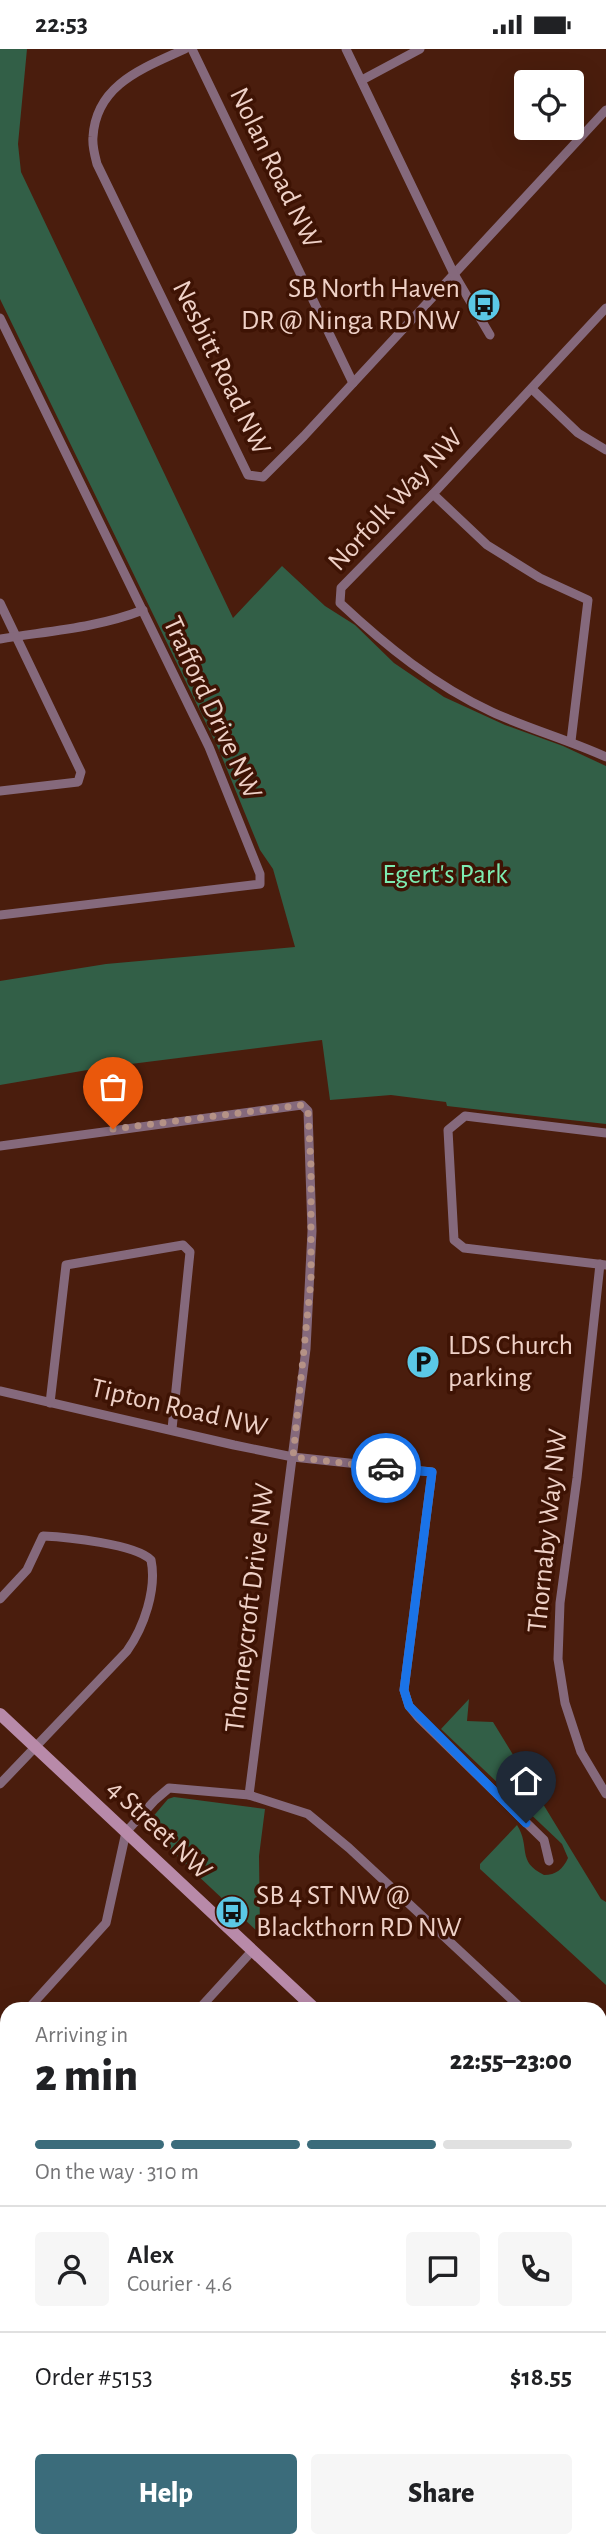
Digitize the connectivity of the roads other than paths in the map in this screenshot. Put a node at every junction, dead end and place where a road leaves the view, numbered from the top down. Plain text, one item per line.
1 (185, 49) edge
2 (192, 49) edge
3 (346, 49) edge
4 (420, 49) edge
5 (362, 80) junction
6 (606, 110) edge
7 (454, 274) junction
8 (606, 307) edge
9 (0, 318) edge
10 (490, 335) dead end
11 (353, 383) junction
12 (532, 389) junction
13 (606, 450) edge
14 (433, 494) junction
15 (0, 603) edge
16 (143, 610) junction
17 (16, 636) junction
18 (0, 639) edge
19 (570, 741) junction
20 (606, 757) edge
21 (0, 791) edge
22 (0, 915) edge
23 (606, 1133) edge
24 (0, 1146) edge
25 (603, 1265) edge
26 (0, 1391) edge
27 (50, 1403) junction
28 (172, 1429) junction
29 (293, 1457) junction
30 (0, 1599) edge
31 (0, 1714) edge
32 (34, 1747) junction
33 (603, 1780) edge
34 (0, 1784) edge
35 (606, 1794) edge
36 (249, 1795) junction
37 (126, 1832) junction
38 (549, 1861) dead end
39 (253, 1951) junction
40 (34, 2002) edge
41 (205, 2002) edge
42 (308, 2002) edge
43 (514, 2002) edge

1 - 11 street, Nesbitt Road NW
2 - 11 street, Nolan Road NW
3 - 5 street
4 - 5 street
5 - 7 street
6 - 7 street, Nesbitt Road NW
7 - 10 street
7 - 11 street, Nesbitt Road NW
8 - 12 street, Norfolk Way NW
9 - 16 street, Trafford Drive NW
12 - 13 street
12 - 14 street, Norfolk Way NW
14 - 19 street
14 - 19 street, Norfolk Way NW
15 - 17 street
16 - 17 street
16 - 22 street, Trafford Drive NW
17 - 18 street
17 - 21 street
19 - 20 street, Norfolk Way NW
23 - 25 street
24 - 29 street, Thorneycroft Drive NW
25 - 33 street, Thornaby Way NW
26 - 27 street, Tipton Road NW
27 - 28 street, Tipton Road NW
27 - 28 street
28 - 29 street, Tipton Road NW
29 - 36 street, Thorneycroft Drive NW
29 - 38 street, Tipton Road NW
30 - 32 street
31 - 32 main road, 4 Street NW
32 - 34 street
32 - 37 main road, 4 Street NW
33 - 35 street, Thornaby Way NW
36 - 37 street
36 - 43 street
37 - 39 main road, 4 Street NW
37 - 40 street
39 - 41 street
39 - 42 main road, 4 Street NW

